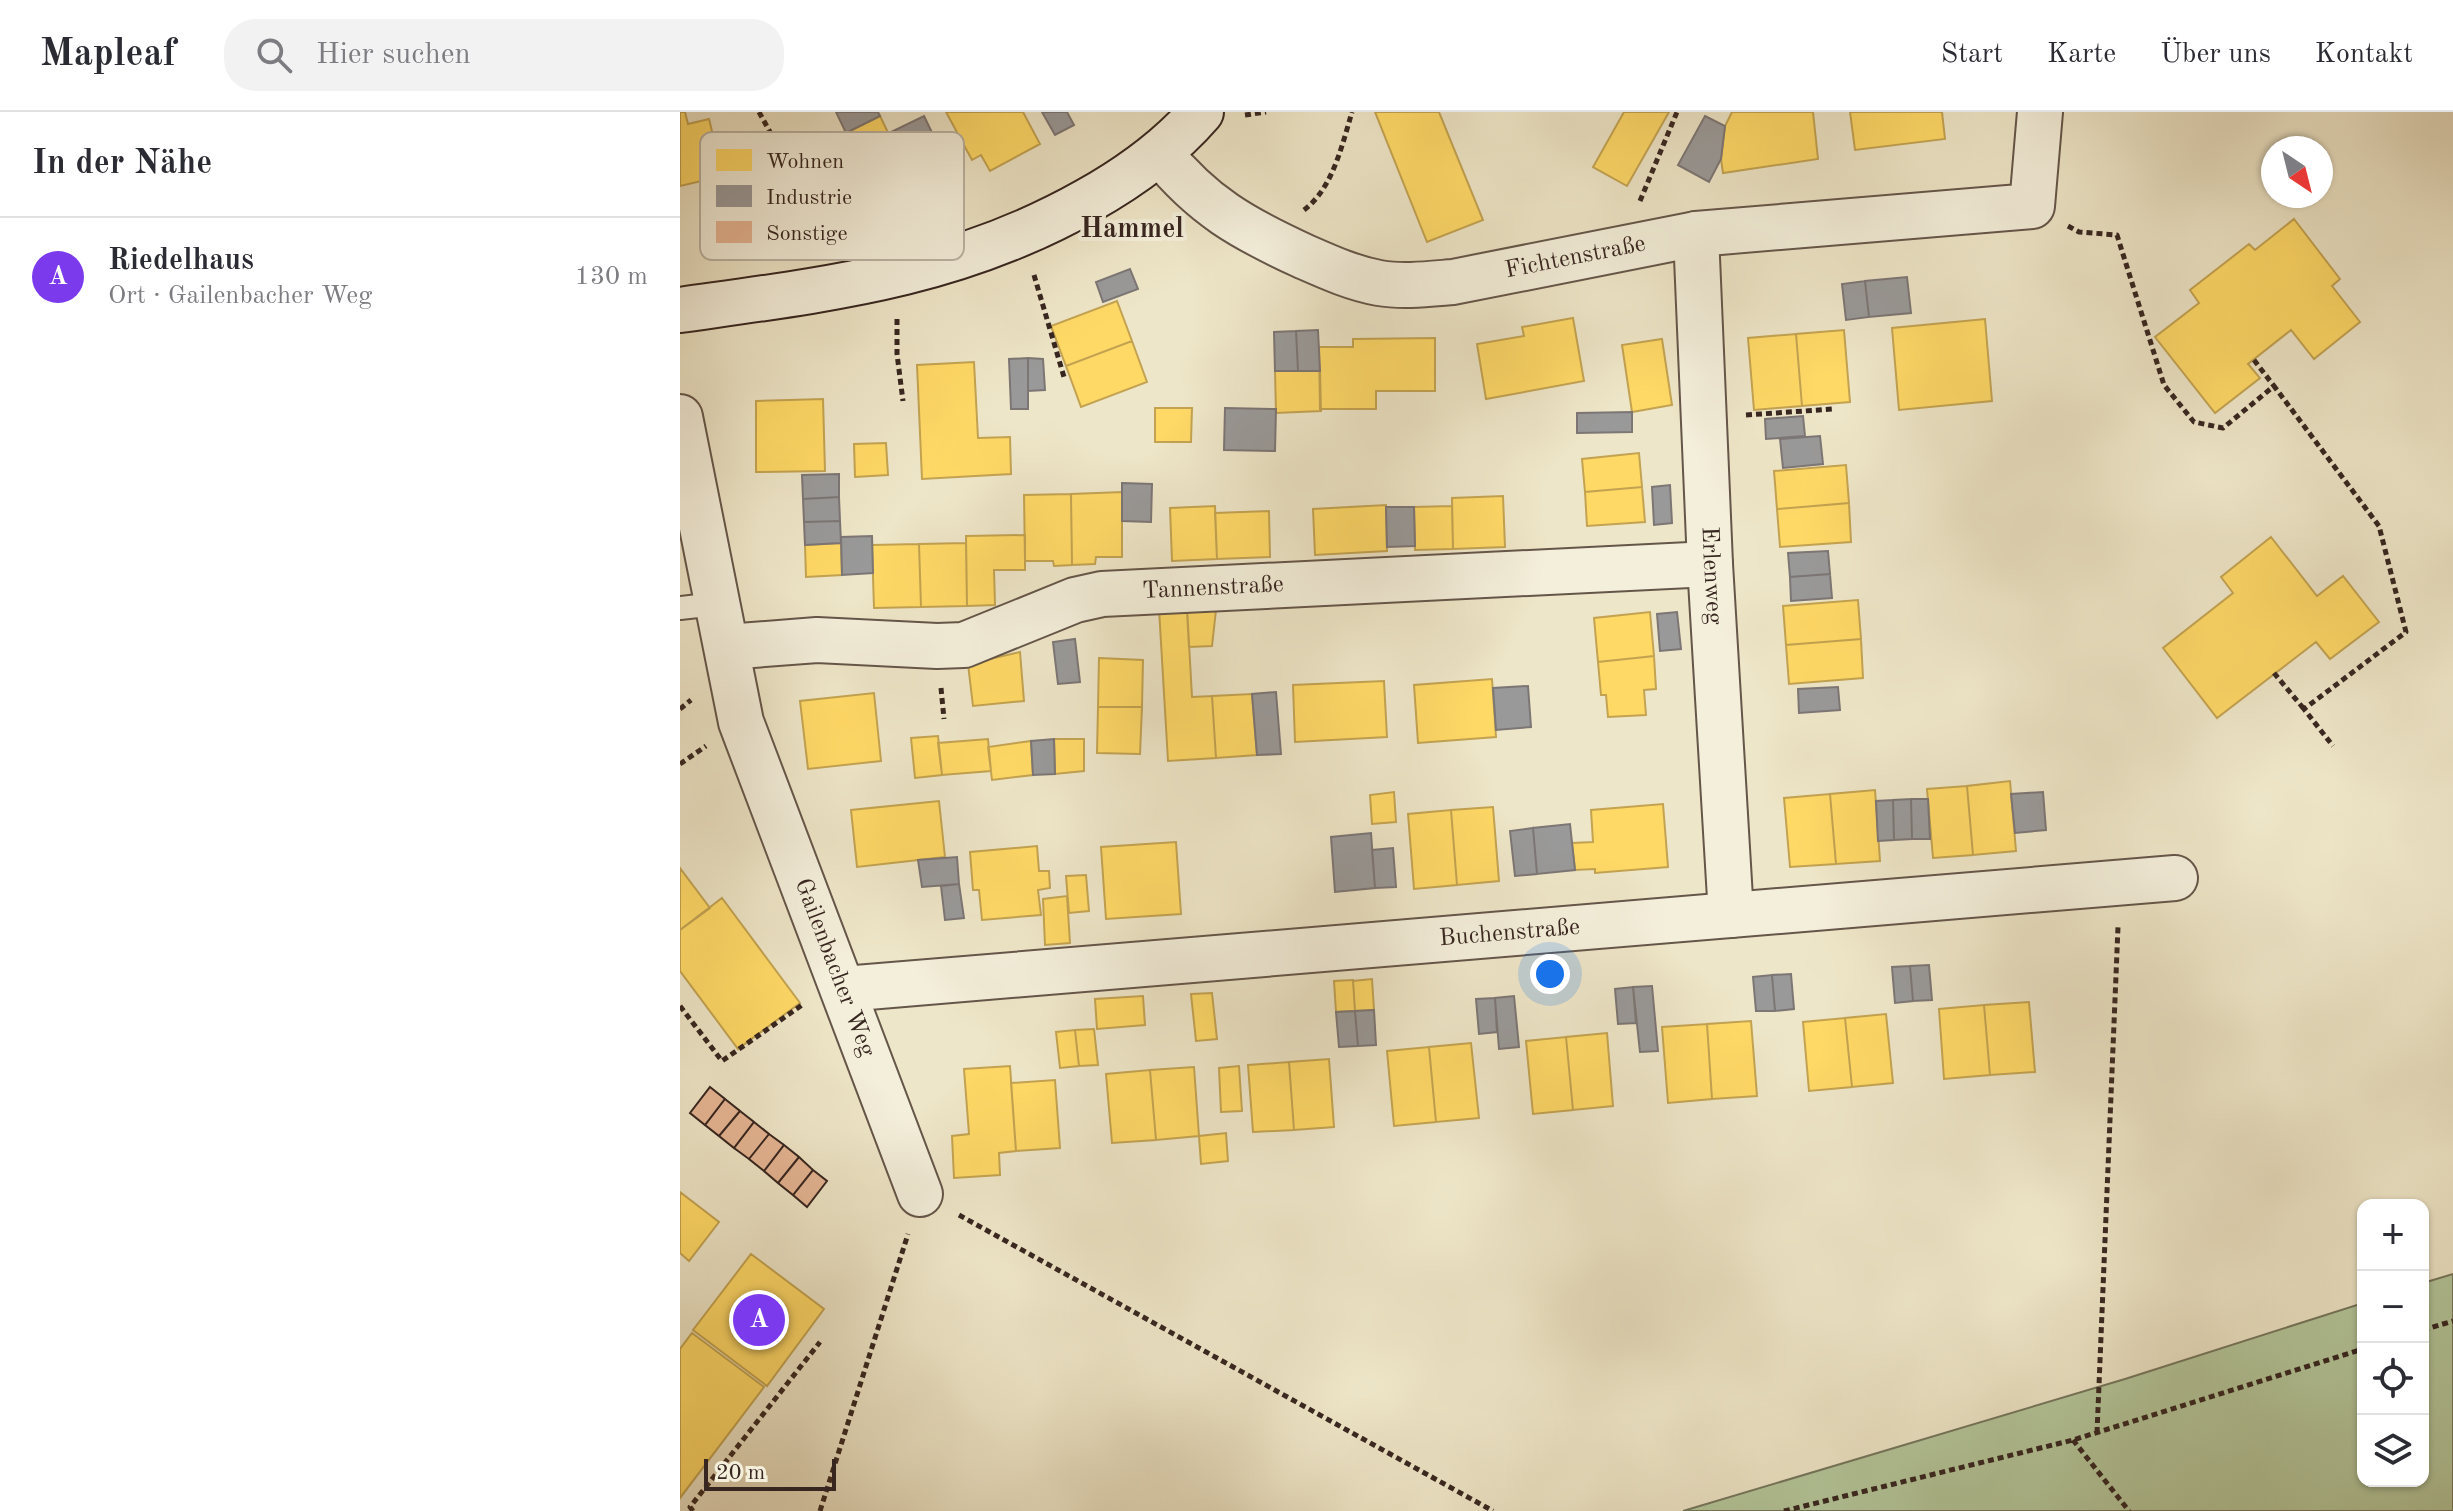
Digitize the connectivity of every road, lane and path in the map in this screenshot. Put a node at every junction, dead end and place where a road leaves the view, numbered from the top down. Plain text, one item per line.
1 (759, 112) edge
2 (1201, 112) edge
3 (1352, 112) edge
4 (1677, 112) edge
5 (2040, 112) edge
6 (770, 132) edge
7 (1160, 153) junction
8 (2032, 206) junction
9 (1022, 234) junction
10 (1696, 234) junction
11 (1267, 239) junction
12 (1620, 250) junction
13 (964, 255) edge
14 (756, 260) edge
15 (951, 260) edge
16 (898, 275) junction
17 (766, 297) junction
18 (680, 310) edge
19 (2254, 360) dead end
20 (1064, 377) dead end
21 (2274, 386) junction
22 (903, 401) dead end
23 (1833, 409) dead end
24 (680, 417) edge
25 (1704, 418) junction
26 (1710, 564) junction
27 (698, 606) edge
28 (727, 647) junction
29 (2274, 673) dead end
30 (2304, 709) junction
31 (2333, 746) dead end
32 (2175, 878) dead end
33 (2120, 882) junction
34 (1731, 915) junction
35 (844, 989) junction
36 (680, 1006) edge
37 (920, 1194) junction
38 (2453, 1321) edge
39 (2429, 1328) edge
40 (820, 1342) dead end
41 (2357, 1351) edge
42 (2097, 1433) junction
43 (2073, 1440) junction
44 (693, 1511) edge
45 (820, 1511) edge
46 (1493, 1511) edge
47 (1784, 1511) edge
48 (2129, 1511) edge

1 - 6 path
2 - 7 street
3 - 11 path
4 - 12 path
5 - 8 street
7 - 9 street
7 - 11 street, Fichtenstraße
8 - 10 street, Fichtenstraße
8 - 21 path
9 - 13 street
9 - 20 path
10 - 12 street, Fichtenstraße
10 - 25 street, Erlenweg
11 - 12 street, Fichtenstraße
14 - 17 path
15 - 16 street
16 - 17 street
16 - 22 path
17 - 18 street
19 - 21 path
21 - 30 path
23 - 25 path
24 - 27 street, Gailenbacher Weg
25 - 26 street, Erlenweg
26 - 28 street, Tannenstraße
26 - 34 street, Erlenweg
27 - 28 street, Gailenbacher Weg
28 - 35 street, Gailenbacher Weg
29 - 30 path
30 - 31 path
32 - 33 street, Buchenstraße
33 - 34 street, Buchenstraße
33 - 42 path
34 - 35 street, Buchenstraße
35 - 36 path
35 - 37 street, Gailenbacher Weg
37 - 45 path
37 - 46 path
38 - 39 path
40 - 44 path
41 - 42 path
42 - 43 path
43 - 47 path
43 - 48 path

